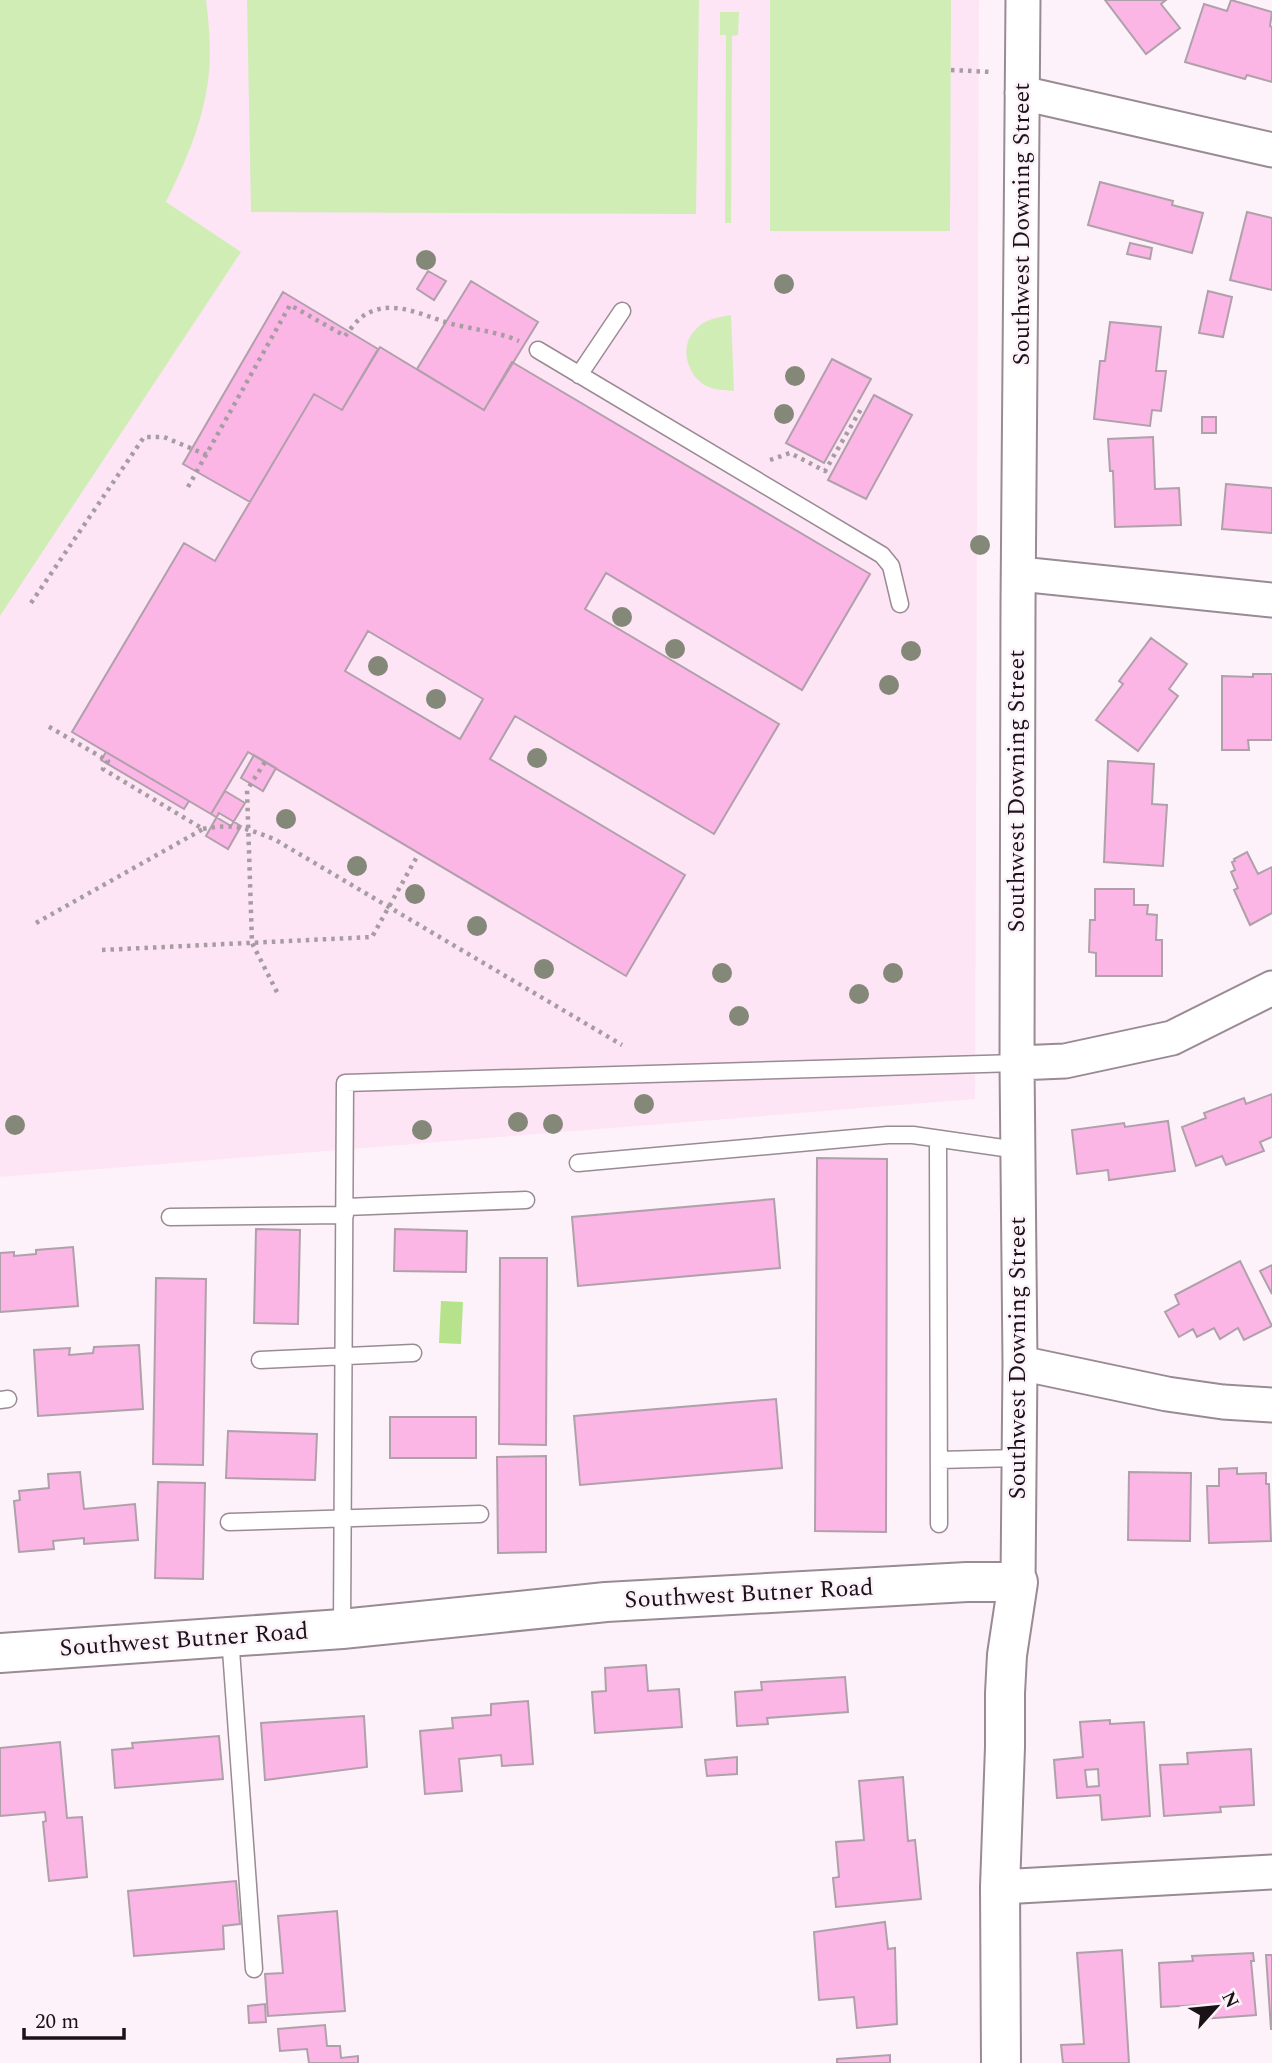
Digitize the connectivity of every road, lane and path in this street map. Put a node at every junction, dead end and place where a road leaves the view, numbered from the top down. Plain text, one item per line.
1 (1023, 0) edge
2 (1023, 93) junction
3 (1272, 150) edge
4 (622, 312) dead end
5 (538, 350) joint
6 (579, 375) junction
7 (861, 409) dead end
8 (207, 455) junction
9 (739, 470) junction
10 (188, 486) dead end
11 (1020, 574) junction
12 (1272, 600) edge
13 (31, 603) dead end
14 (900, 604) dead end
15 (46, 725) dead end
16 (265, 762) dead end
17 (203, 829) junction
18 (248, 830) junction
19 (419, 853) dead end
20 (389, 907) junction
21 (36, 923) dead end
22 (252, 943) junction
23 (102, 950) dead end
24 (1272, 988) edge
25 (279, 996) dead end
26 (622, 1045) dead end
27 (1017, 1063) junction
28 (939, 1140) junction
29 (1018, 1150) junction
30 (578, 1163) dead end
31 (526, 1200) dead end
32 (345, 1211) junction
33 (170, 1217) dead end
34 (413, 1353) dead end
35 (344, 1356) junction
36 (260, 1360) dead end
37 (1020, 1363) junction
38 (1272, 1405) edge
39 (1019, 1458) junction
40 (939, 1460) junction
41 (480, 1514) dead end
42 (343, 1520) junction
43 (229, 1522) dead end
44 (939, 1524) dead end
45 (1018, 1582) junction
46 (342, 1629) junction
47 (230, 1636) junction
48 (0, 1653) edge
49 (1272, 1872) edge
50 (1000, 1887) junction
51 (254, 1969) dead end
52 (1001, 2063) edge

1 - 2 street, Southwest Downing Street
2 - 3 street
2 - 11 street, Southwest Downing Street
4 - 6 lane
5 - 6 lane
5 - 8 path
6 - 9 lane
7 - 9 path
8 - 10 path
8 - 13 path
9 - 14 lane
11 - 12 street
11 - 27 street, Southwest Downing Street
15 - 17 path
16 - 18 path
17 - 18 path
17 - 21 path
18 - 20 path
18 - 22 path
19 - 20 path
20 - 22 path
20 - 26 path
22 - 23 path
22 - 25 path
24 - 27 street
27 - 29 street, Southwest Downing Street
27 - 32 lane
28 - 29 lane
28 - 30 lane
28 - 40 lane
29 - 37 street, Southwest Downing Street
31 - 32 lane
32 - 33 lane
32 - 35 lane
34 - 35 lane
35 - 36 lane
35 - 42 lane
37 - 38 street
37 - 39 street, Southwest Downing Street
39 - 40 lane
39 - 45 street, Southwest Downing Street
40 - 44 lane
41 - 42 lane
42 - 43 lane
42 - 46 lane
45 - 46 street, Southwest Butner Road
45 - 50 street
46 - 47 street, Southwest Butner Road
47 - 48 street, Southwest Butner Road
47 - 51 lane
49 - 50 street
50 - 52 street

